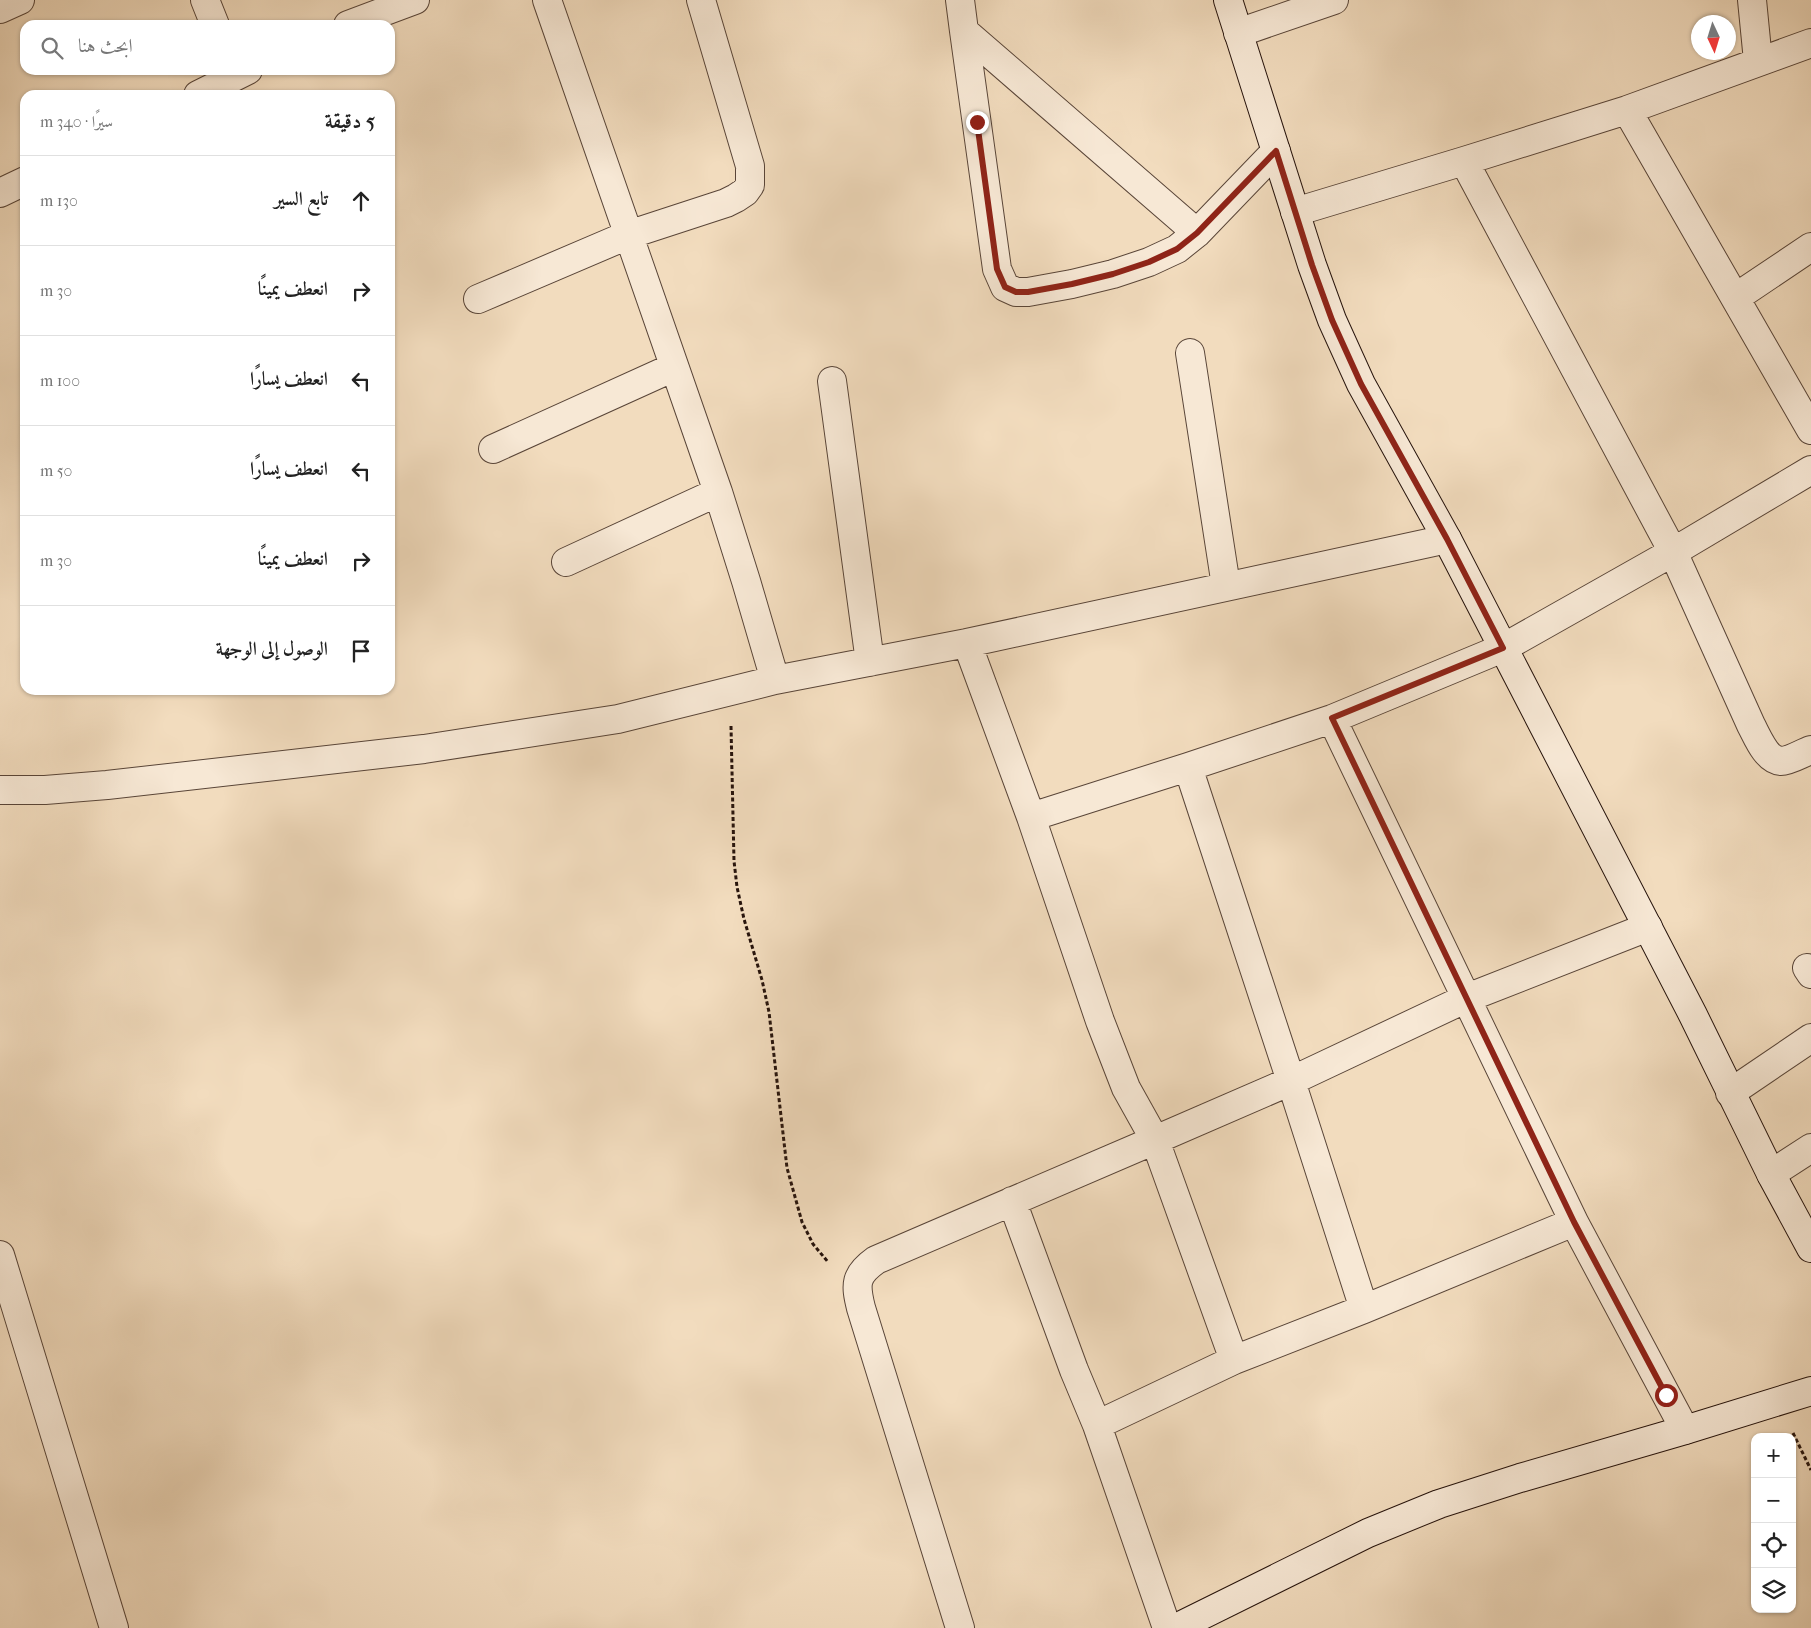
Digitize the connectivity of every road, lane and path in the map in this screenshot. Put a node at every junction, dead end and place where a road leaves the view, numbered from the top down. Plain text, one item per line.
1 (20, 0) edge
2 (205, 0) edge
3 (415, 0) edge
4 (547, 0) edge
5 (700, 0) edge
6 (960, 0) edge
7 (1228, 0) edge
8 (1334, 0) edge
9 (1752, 0) edge
10 (0, 10) edge
11 (213, 20) edge
12 (361, 20) edge
13 (964, 31) junction
14 (1238, 33) junction
15 (1811, 43) edge
16 (1758, 61) junction
17 (234, 75) edge
18 (207, 90) edge
19 (1627, 110) junction
20 (1276, 151) junction
21 (1464, 162) junction
22 (20, 183) edge
23 (0, 193) edge
24 (1294, 212) junction
25 (1197, 233) junction
26 (628, 235) junction
27 (1811, 248) edge
28 (1736, 298) junction
29 (478, 299) dead end
30 (1190, 353) dead end
31 (674, 367) junction
32 (832, 381) dead end
33 (1811, 430) edge
34 (493, 449) dead end
35 (1811, 470) edge
36 (718, 492) junction
37 (1447, 539) junction
38 (1673, 552) junction
39 (566, 562) dead end
40 (1226, 586) junction
41 (967, 643) junction
42 (1503, 648) junction
43 (870, 662) junction
44 (774, 680) junction
45 (730, 691) junction
46 (1332, 718) junction
47 (1811, 750) edge
48 (1188, 767) junction
49 (0, 790) edge
50 (1031, 817) junction
51 (1648, 927) junction
52 (1467, 998) junction
53 (1811, 1038) edge
54 (1291, 1081) junction
55 (1730, 1093) junction
56 (1155, 1140) junction
57 (1811, 1148) edge
58 (1771, 1174) junction
59 (1012, 1201) junction
60 (1574, 1222) junction
61 (1811, 1248) edge
62 (0, 1255) edge
63 (858, 1294) junction
64 (1364, 1309) junction
65 (1234, 1360) junction
66 (1811, 1391) edge
67 (1777, 1401) junction
68 (1097, 1426) junction
69 (1685, 1430) junction
70 (1811, 1470) edge
71 (114, 1628) edge
72 (960, 1628) edge
73 (1167, 1628) edge
74 (1176, 1628) edge

1 - 10 street
2 - 11 street
3 - 12 street
4 - 26 street
5 - 26 street
6 - 13 street
7 - 14 street
8 - 14 street
9 - 16 street
13 - 25 street
13 - 25 street
14 - 20 street
15 - 16 street
16 - 19 street
17 - 18 street
19 - 21 street
19 - 28 street
20 - 24 street
20 - 25 street
21 - 24 street
21 - 38 street
22 - 23 street
24 - 37 street
26 - 29 street
26 - 31 street
27 - 28 street
28 - 33 street
30 - 40 street
31 - 34 street
31 - 36 street
32 - 43 street
35 - 38 street
36 - 39 street
36 - 44 street
37 - 40 street
37 - 42 street
38 - 42 street
38 - 47 street
40 - 41 street
41 - 43 street
41 - 50 street
42 - 46 street
42 - 51 street
43 - 44 street
44 - 45 street
45 - 49 street
45 - 63 path
46 - 48 street
46 - 52 street
48 - 50 street
48 - 54 street
50 - 56 street
51 - 52 street
51 - 55 street
52 - 54 street
52 - 60 street
53 - 55 street
54 - 56 street
54 - 64 street
55 - 58 street
56 - 59 street
56 - 65 street
57 - 58 street
58 - 61 street
59 - 63 street
59 - 68 street
60 - 64 street
60 - 69 street
62 - 71 street
63 - 72 street
64 - 65 street
65 - 68 street
66 - 67 street
67 - 69 street
67 - 70 path
68 - 73 street
69 - 74 street

